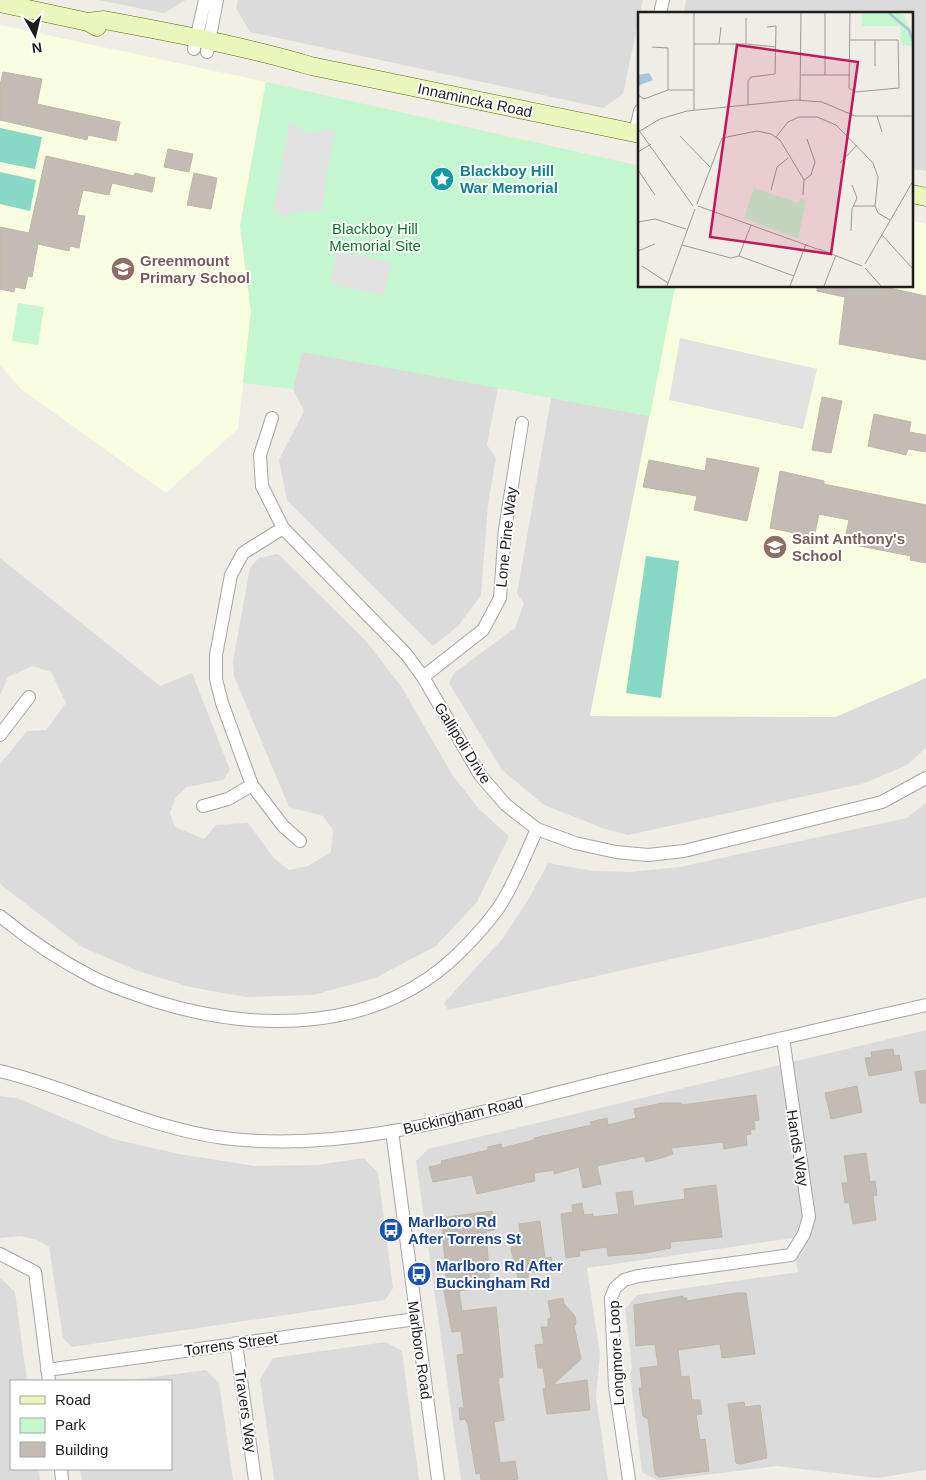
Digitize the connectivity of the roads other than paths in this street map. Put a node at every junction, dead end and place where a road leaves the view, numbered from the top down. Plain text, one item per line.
1 (205, 0) edge
2 (217, 0) edge
3 (0, 3) edge
4 (202, 45) junction
5 (637, 134) edge
6 (272, 418) dead end
7 (522, 423) dead end
8 (283, 528) junction
9 (423, 677) junction
10 (29, 697) dead end
11 (0, 735) edge
12 (926, 778) edge
13 (252, 785) junction
14 (203, 806) dead end
15 (538, 829) junction
16 (300, 841) dead end
17 (0, 916) edge
18 (926, 1005) edge
19 (783, 1038) junction
20 (0, 1071) edge
21 (392, 1132) junction
22 (0, 1254) edge
23 (791, 1255) joint
24 (416, 1319) junction
25 (236, 1343) junction
26 (48, 1376) edge
27 (255, 1480) edge
28 (438, 1480) edge
29 (629, 1480) edge

1 - 4 street
2 - 4 street
3 - 4 main road, Innamincka Road
4 - 5 main road, Innamincka Road
6 - 8 street, Gallipoli Drive
7 - 9 street, Lone Pine Way
8 - 9 street, Gallipoli Drive
8 - 13 street
9 - 15 street, Gallipoli Drive
10 - 11 street
12 - 15 street, Gallipoli Drive
13 - 14 street
13 - 16 street
15 - 17 street
18 - 19 street, Buckingham Road
19 - 21 street, Buckingham Road
19 - 23 street, Hands Way
20 - 21 street, Buckingham Road
21 - 24 street, Marlboro Road
22 - 26 street
23 - 29 street, Longmore Loop
24 - 25 street, Torrens Street
24 - 28 street, Marlboro Road
25 - 26 street, Torrens Street
25 - 27 street, Travers Way

